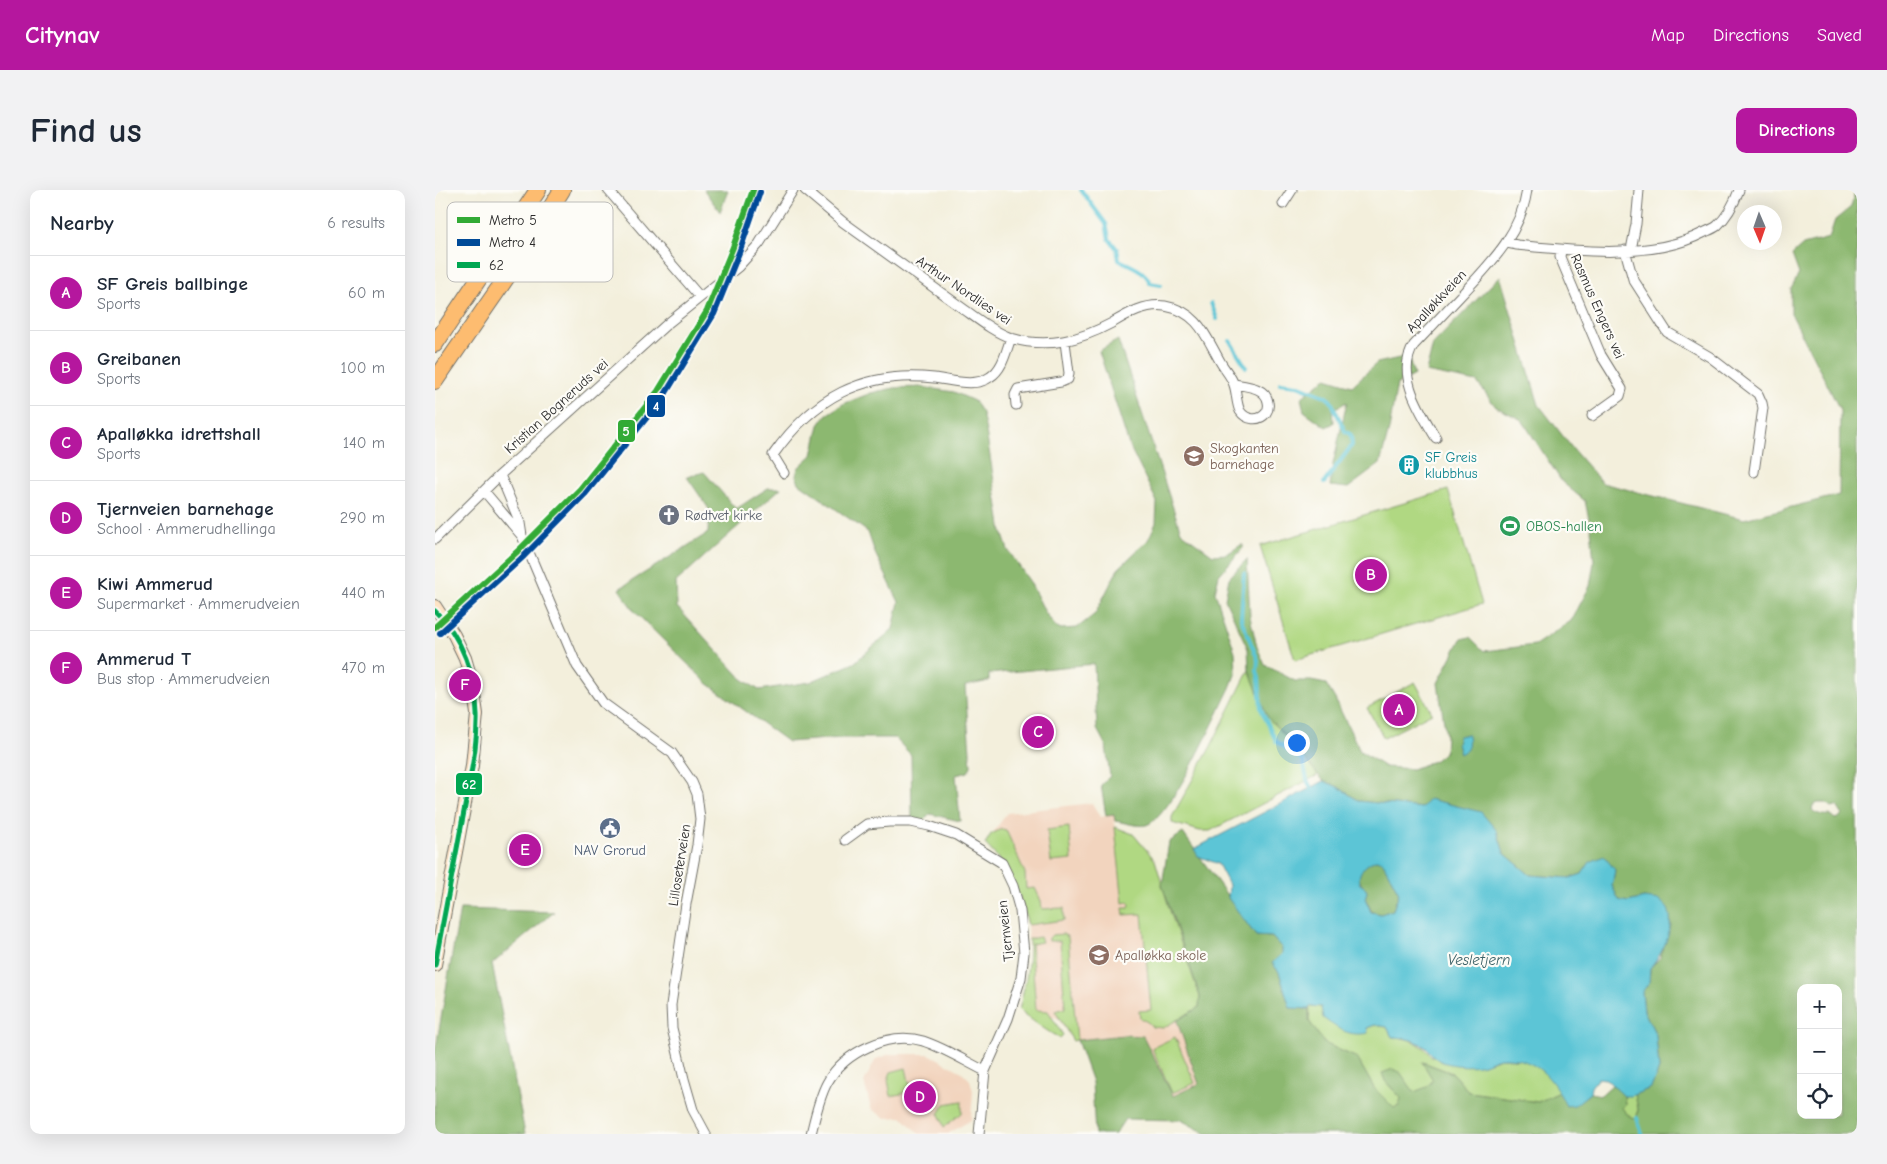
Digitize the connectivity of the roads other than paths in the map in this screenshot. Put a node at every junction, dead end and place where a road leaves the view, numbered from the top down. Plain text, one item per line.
1 (538, 190) edge
2 (562, 190) edge
3 (608, 190) edge
4 (793, 190) edge
5 (805, 190) edge
6 (1292, 190) edge
7 (1527, 190) edge
8 (1639, 190) edge
9 (1739, 190) edge
10 (530, 202) edge
11 (554, 202) edge
12 (1283, 204) dead end
13 (1507, 243) junction
14 (1561, 250) junction
15 (1628, 250) junction
16 (476, 282) edge
17 (504, 282) edge
18 (700, 297) junction
19 (1011, 338) junction
20 (1065, 342) junction
21 (435, 344) edge
22 (435, 381) edge
23 (1234, 384) junction
24 (1016, 405) dead end
25 (1592, 416) dead end
26 (1436, 438) dead end
27 (1754, 472) dead end
28 (784, 473) dead end
29 (500, 475) junction
30 (484, 491) junction
31 (522, 536) junction
32 (435, 539) edge
33 (437, 610) edge
34 (845, 840) dead end
35 (435, 965) edge
36 (985, 1071) junction
37 (706, 1134) edge
38 (811, 1134) edge
39 (979, 1134) edge

1 - 10 highway
2 - 11 highway
3 - 18 street
4 - 18 street, Kristian Bogneruds vei
5 - 19 street, Arthur Nordlies vei
6 - 12 street
7 - 13 street, Apalløkkveien
8 - 15 street
9 - 15 street, Rasmus Engers vei
13 - 14 street, Rasmus Engers vei
13 - 26 street, Apalløkkveien
14 - 15 street, Rasmus Engers vei
14 - 25 street, Rasmus Engers vei
15 - 27 street
16 - 21 highway
17 - 22 highway
18 - 29 street, Kristian Bogneruds vei
19 - 20 street, Arthur Nordlies vei
19 - 28 street
20 - 23 street, Arthur Nordlies vei
20 - 24 street
23 - 23 street, Arthur Nordlies vei
29 - 30 street, Kristian Bogneruds vei
29 - 31 street, Lilloseterveien
30 - 31 street, Lilloseterveien
30 - 32 street, Kristian Bogneruds vei
31 - 37 street, Lilloseterveien
33 - 35 street
34 - 36 street, Tjernveien
36 - 38 street
36 - 39 street, Tjernveien

